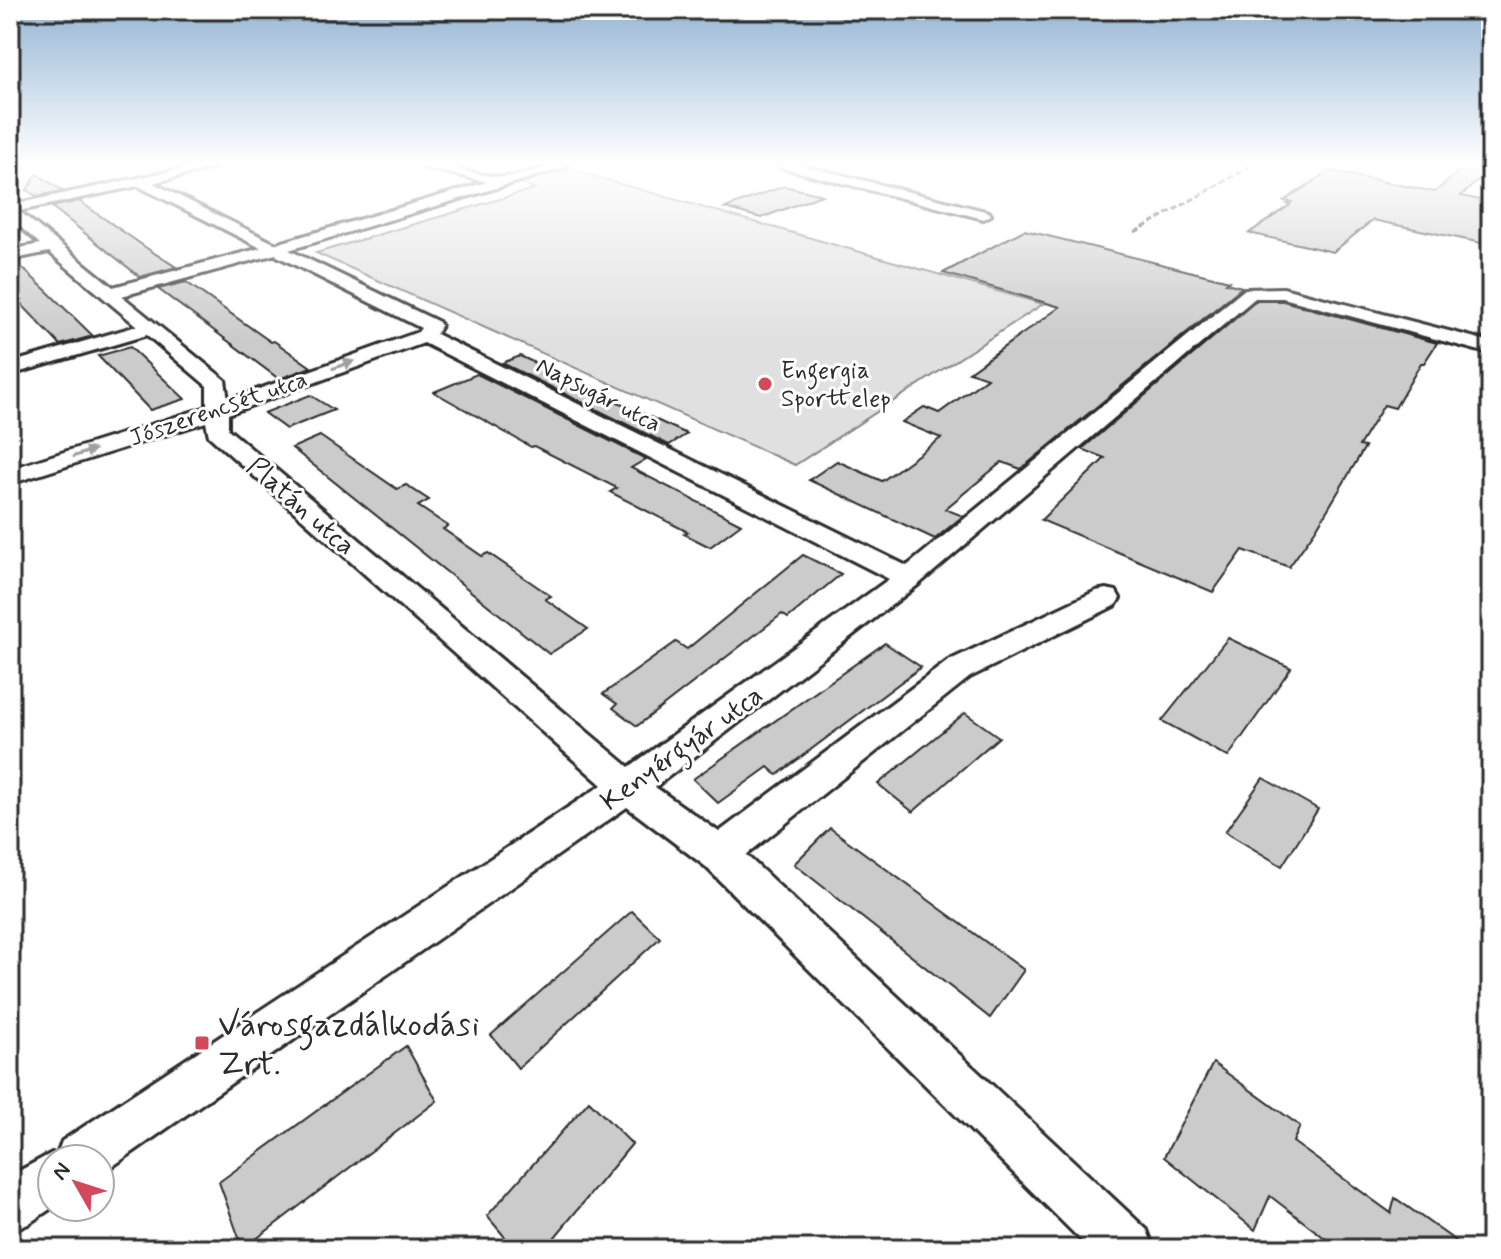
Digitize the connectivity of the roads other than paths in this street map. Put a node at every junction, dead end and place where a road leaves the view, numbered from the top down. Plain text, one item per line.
1 (26, 223) edge
2 (223, 223) edge
3 (368, 223) edge
4 (54, 246) junction
5 (279, 251) junction
6 (10, 255) edge
7 (112, 293) junction
8 (153, 327) junction
9 (425, 336) junction
10 (1491, 348) edge
11 (10, 369) edge
12 (217, 411) junction
13 (10, 477) edge
14 (909, 578) junction
15 (1106, 598) dead end
16 (628, 787) junction
17 (719, 854) junction
18 (104, 1143) edge
19 (36, 1189) edge
20 (10, 1206) edge
21 (1128, 1249) edge

1 - 4 street, Platán utca
2 - 5 street, Napsugár utca
3 - 5 street
4 - 6 street
4 - 7 street, Platán utca
5 - 7 street
5 - 9 street, Napsugár utca
7 - 8 street, Platán utca
8 - 11 street
8 - 12 street, Platán utca
12 -> 9 street, Jószerencsét utca
9 - 14 street, Napsugár utca
10 - 14 street, Kenyérgyár utca
13 -> 12 street, Jószerencsét utca
12 - 16 street, Platán utca
14 - 16 street, Kenyérgyár utca
15 - 17 street
16 - 17 street, Platán utca
16 - 18 street, Kenyérgyár utca
17 - 21 street, Platán utca
19 - 20 street

